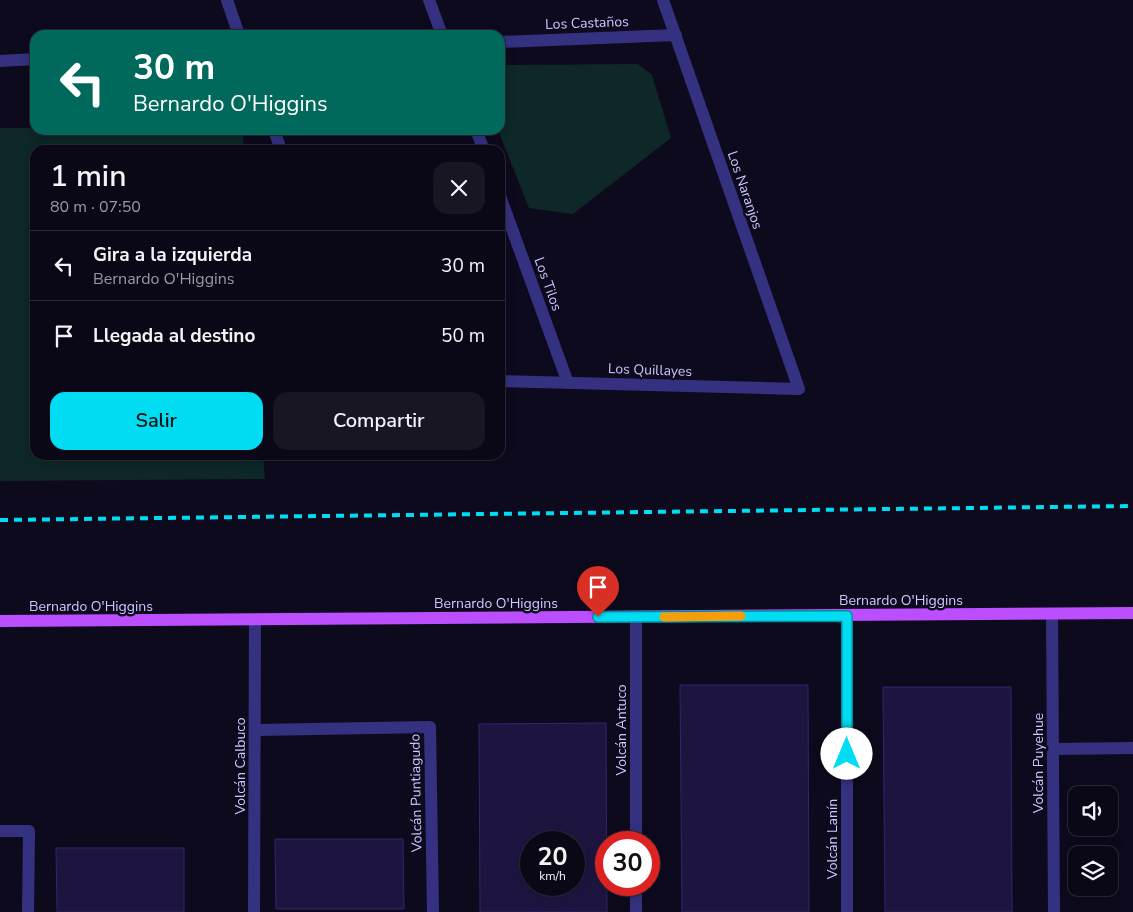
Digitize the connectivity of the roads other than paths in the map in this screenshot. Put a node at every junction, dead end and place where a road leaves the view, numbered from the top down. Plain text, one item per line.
1 (226, 0) edge
2 (429, 0) edge
3 (663, 0) edge
4 (237, 30) edge
5 (440, 30) edge
6 (676, 35) junction
7 (505, 42) edge
8 (30, 59) edge
9 (0, 61) edge
10 (505, 210) edge
11 (505, 381) edge
12 (568, 383) junction
13 (799, 389) joint
14 (1133, 613) edge
15 (1052, 614) junction
16 (847, 616) junction
17 (636, 617) junction
18 (255, 620) junction
19 (0, 621) edge
20 (255, 730) junction
21 (1133, 748) edge
22 (1053, 749) junction
23 (0, 830) edge
24 (636, 831) edge
25 (636, 896) edge
26 (28, 912) edge
27 (254, 912) edge
28 (433, 912) edge
29 (636, 912) edge
30 (847, 912) edge
31 (1054, 912) edge

1 - 4 street
2 - 5 street
3 - 6 street, Los Naranjos
6 - 7 street, Los Castaños
6 - 13 street, Los Naranjos
8 - 9 street
10 - 12 street, Los Tilos
11 - 12 street, Los Quillayes
12 - 13 street, Los Quillayes
14 - 15 main road, Bernardo O'Higgins
15 - 16 main road, Bernardo O'Higgins
15 - 22 street, Volcán Puyehue
16 - 17 main road, Bernardo O'Higgins
16 - 30 street, Volcán Lanín
17 - 18 main road, Bernardo O'Higgins
17 - 24 street, Volcán Antuco
18 - 19 main road, Bernardo O'Higgins
18 - 20 street, Volcán Calbuco
20 - 27 street, Volcán Calbuco
20 - 28 street, Volcán Puntiagudo
21 - 22 street
22 - 31 street, Volcán Puyehue
23 - 26 street
25 - 29 street

